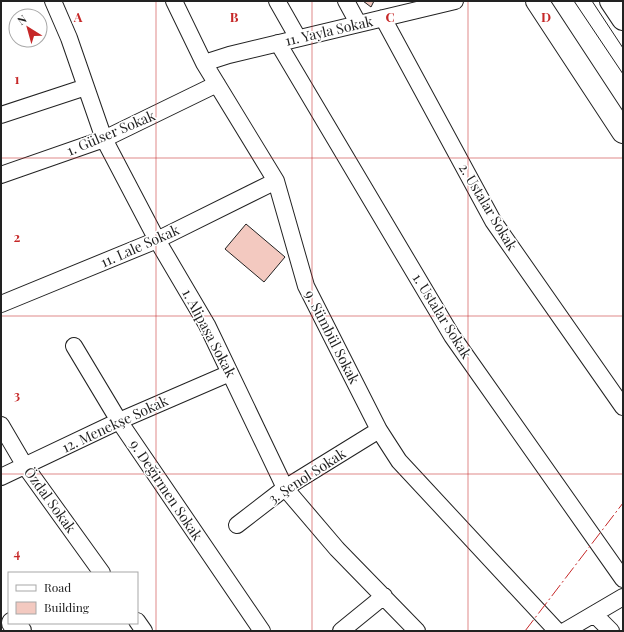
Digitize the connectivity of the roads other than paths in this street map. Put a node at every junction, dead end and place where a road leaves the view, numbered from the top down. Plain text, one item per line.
1 (53, 1) edge
2 (174, 1) edge
3 (277, 1) edge
4 (346, 1) edge
5 (454, 1) edge
6 (537, 1) edge
7 (611, 1) edge
8 (383, 18) junction
9 (623, 19) edge
10 (358, 23) junction
11 (298, 38) junction
12 (278, 43) junction
13 (204, 64) junction
14 (217, 84) junction
15 (86, 87) junction
16 (1, 115) edge
17 (623, 132) edge
18 (104, 139) junction
19 (1, 175) edge
20 (276, 181) junction
21 (157, 240) junction
22 (1, 304) edge
23 (74, 346) dead end
24 (230, 373) junction
25 (623, 406) edge
26 (119, 421) junction
27 (1, 426) edge
28 (379, 430) junction
29 (25, 466) junction
30 (1, 476) edge
31 (285, 488) junction
32 (237, 525) dead end
33 (101, 572) edge
34 (623, 579) edge
35 (384, 596) junction
36 (623, 597) edge
37 (594, 614) junction
38 (138, 622) edge
39 (144, 631) edge
40 (262, 631) edge
41 (341, 631) edge
42 (417, 631) edge
43 (557, 631) edge
44 (565, 631) edge
45 (611, 631) edge

1 - 15 street, 1. Alipaşa Sokak
2 - 13 street, 9. Sümbül Sokak
3 - 11 street
4 - 10 street
5 - 8 street, 11. Yayla Sokak
6 - 17 main road
7 - 9 main road
8 - 10 street, 11. Yayla Sokak
8 - 25 street, 2. Ustalar Sokak
10 - 11 street, 11. Yayla Sokak
11 - 12 street, 11. Yayla Sokak
12 - 13 street, 11. Yayla Sokak
12 - 34 street, 1. Ustalar Sokak
13 - 14 street, 9. Sümbül Sokak
14 - 18 street, 1. Gülser Sokak
14 - 20 street, 9. Sümbül Sokak
15 - 16 street
15 - 18 street, 1. Alipaşa Sokak
18 - 19 street, 1. Gülser Sokak
18 - 21 street, 1. Alipaşa Sokak
20 - 21 street, 11. Lale Sokak
20 - 28 street, 9. Sümbül Sokak
21 - 22 street, 11. Lale Sokak
21 - 24 street, 1. Alipaşa Sokak
23 - 26 street, 9. Değirmen Sokak
24 - 26 street, 12. Menekşe Sokak
24 - 31 street, 1. Alipaşa Sokak
26 - 29 street, 12. Menekşe Sokak
26 - 40 street, 9. Değirmen Sokak
27 - 29 street, Özdal Sokak
28 - 31 street, 3. Şenol Sokak
28 - 43 street, 9. Sümbül Sokak
29 - 30 street, 12. Menekşe Sokak
29 - 33 street, Özdal Sokak
31 - 32 street, 3. Şenol Sokak
31 - 35 street, 1. Alipaşa Sokak
35 - 41 street
35 - 42 street, 1. Alipaşa Sokak
36 - 37 street
37 - 44 street
37 - 45 street
38 - 39 street

